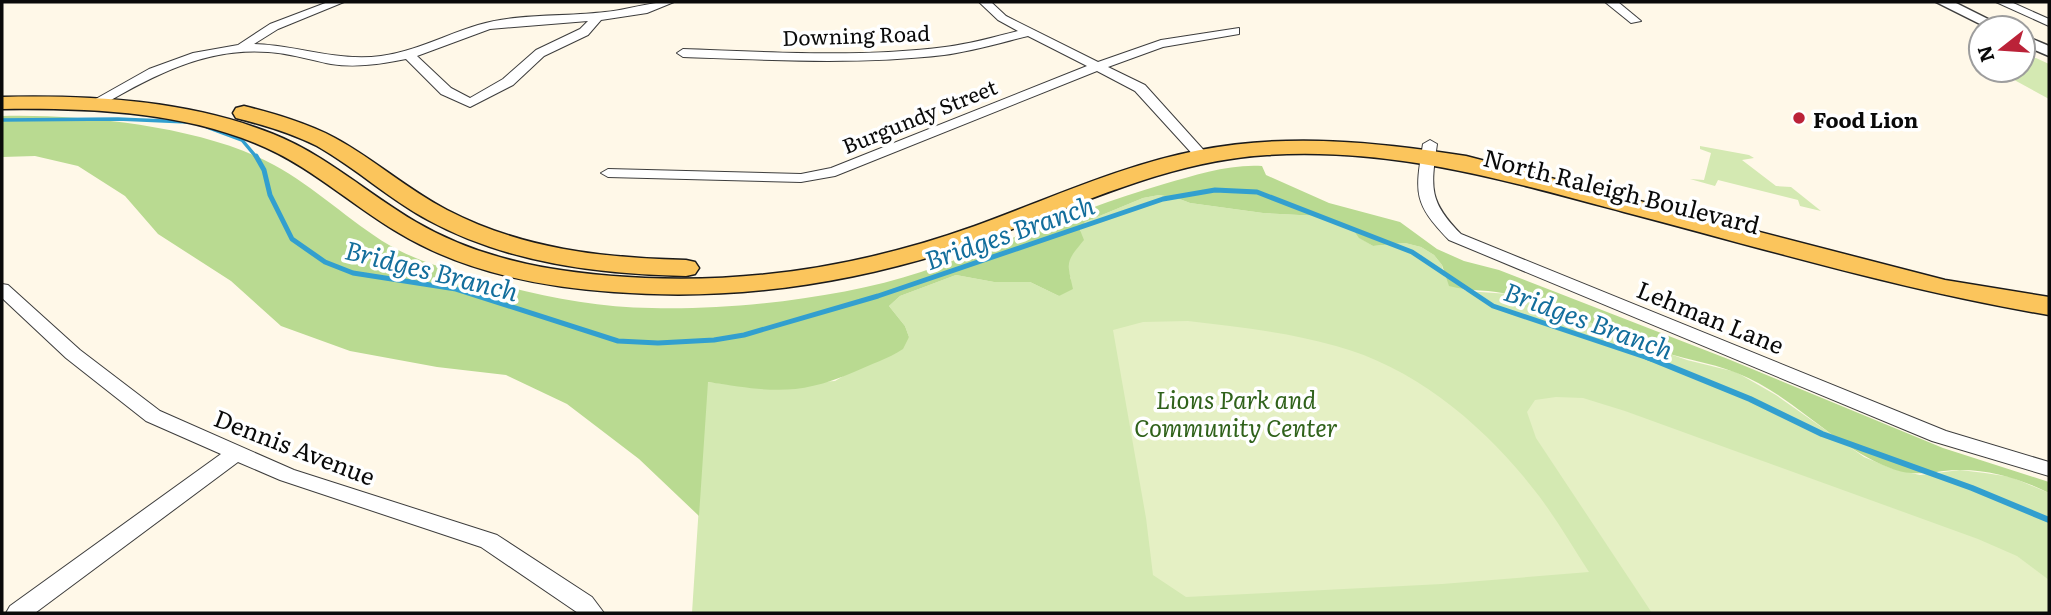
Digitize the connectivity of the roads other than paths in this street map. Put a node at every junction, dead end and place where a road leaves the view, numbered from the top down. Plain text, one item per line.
1 (338, 2) edge
2 (668, 2) edge
3 (985, 2) edge
4 (1611, 2) edge
5 (1943, 2) edge
6 (2002, 2) edge
7 (1969, 14) edge
8 (597, 16) junction
9 (1635, 21) dead end
10 (2049, 23) edge
11 (1236, 31) dead end
12 (1028, 32) junction
13 (240, 49) junction
14 (683, 53) dead end
15 (408, 54) junction
16 (1101, 66) junction
17 (2, 92) edge
18 (102, 99) junction
19 (2, 103) edge
20 (1196, 150) junction
21 (1429, 150) junction
22 (608, 173) dead end
23 (2, 289) edge
24 (2049, 289) edge
25 (2049, 306) edge
26 (234, 454) junction
27 (2049, 469) edge
28 (18, 613) edge
29 (592, 613) edge

1 - 13 street
2 - 8 street
3 - 12 street
4 - 9 street
5 - 7 street
6 - 10 street
8 - 15 street
8 - 15 street
11 - 16 street, Burgundy Street
12 - 14 street, Downing Road
12 - 16 street
13 - 15 street
13 - 18 street
16 - 20 street
16 - 22 street, Burgundy Street
17 - 18 main road
18 - 19 main road
18 - 20 main road, North Raleigh Boulevard
20 - 21 main road, North Raleigh Boulevard
21 - 24 main road, North Raleigh Boulevard
21 - 25 main road, North Raleigh Boulevard
21 - 27 street, Lehman Lane
23 - 26 street, Dennis Avenue
26 - 28 street
26 - 29 street, Dennis Avenue

